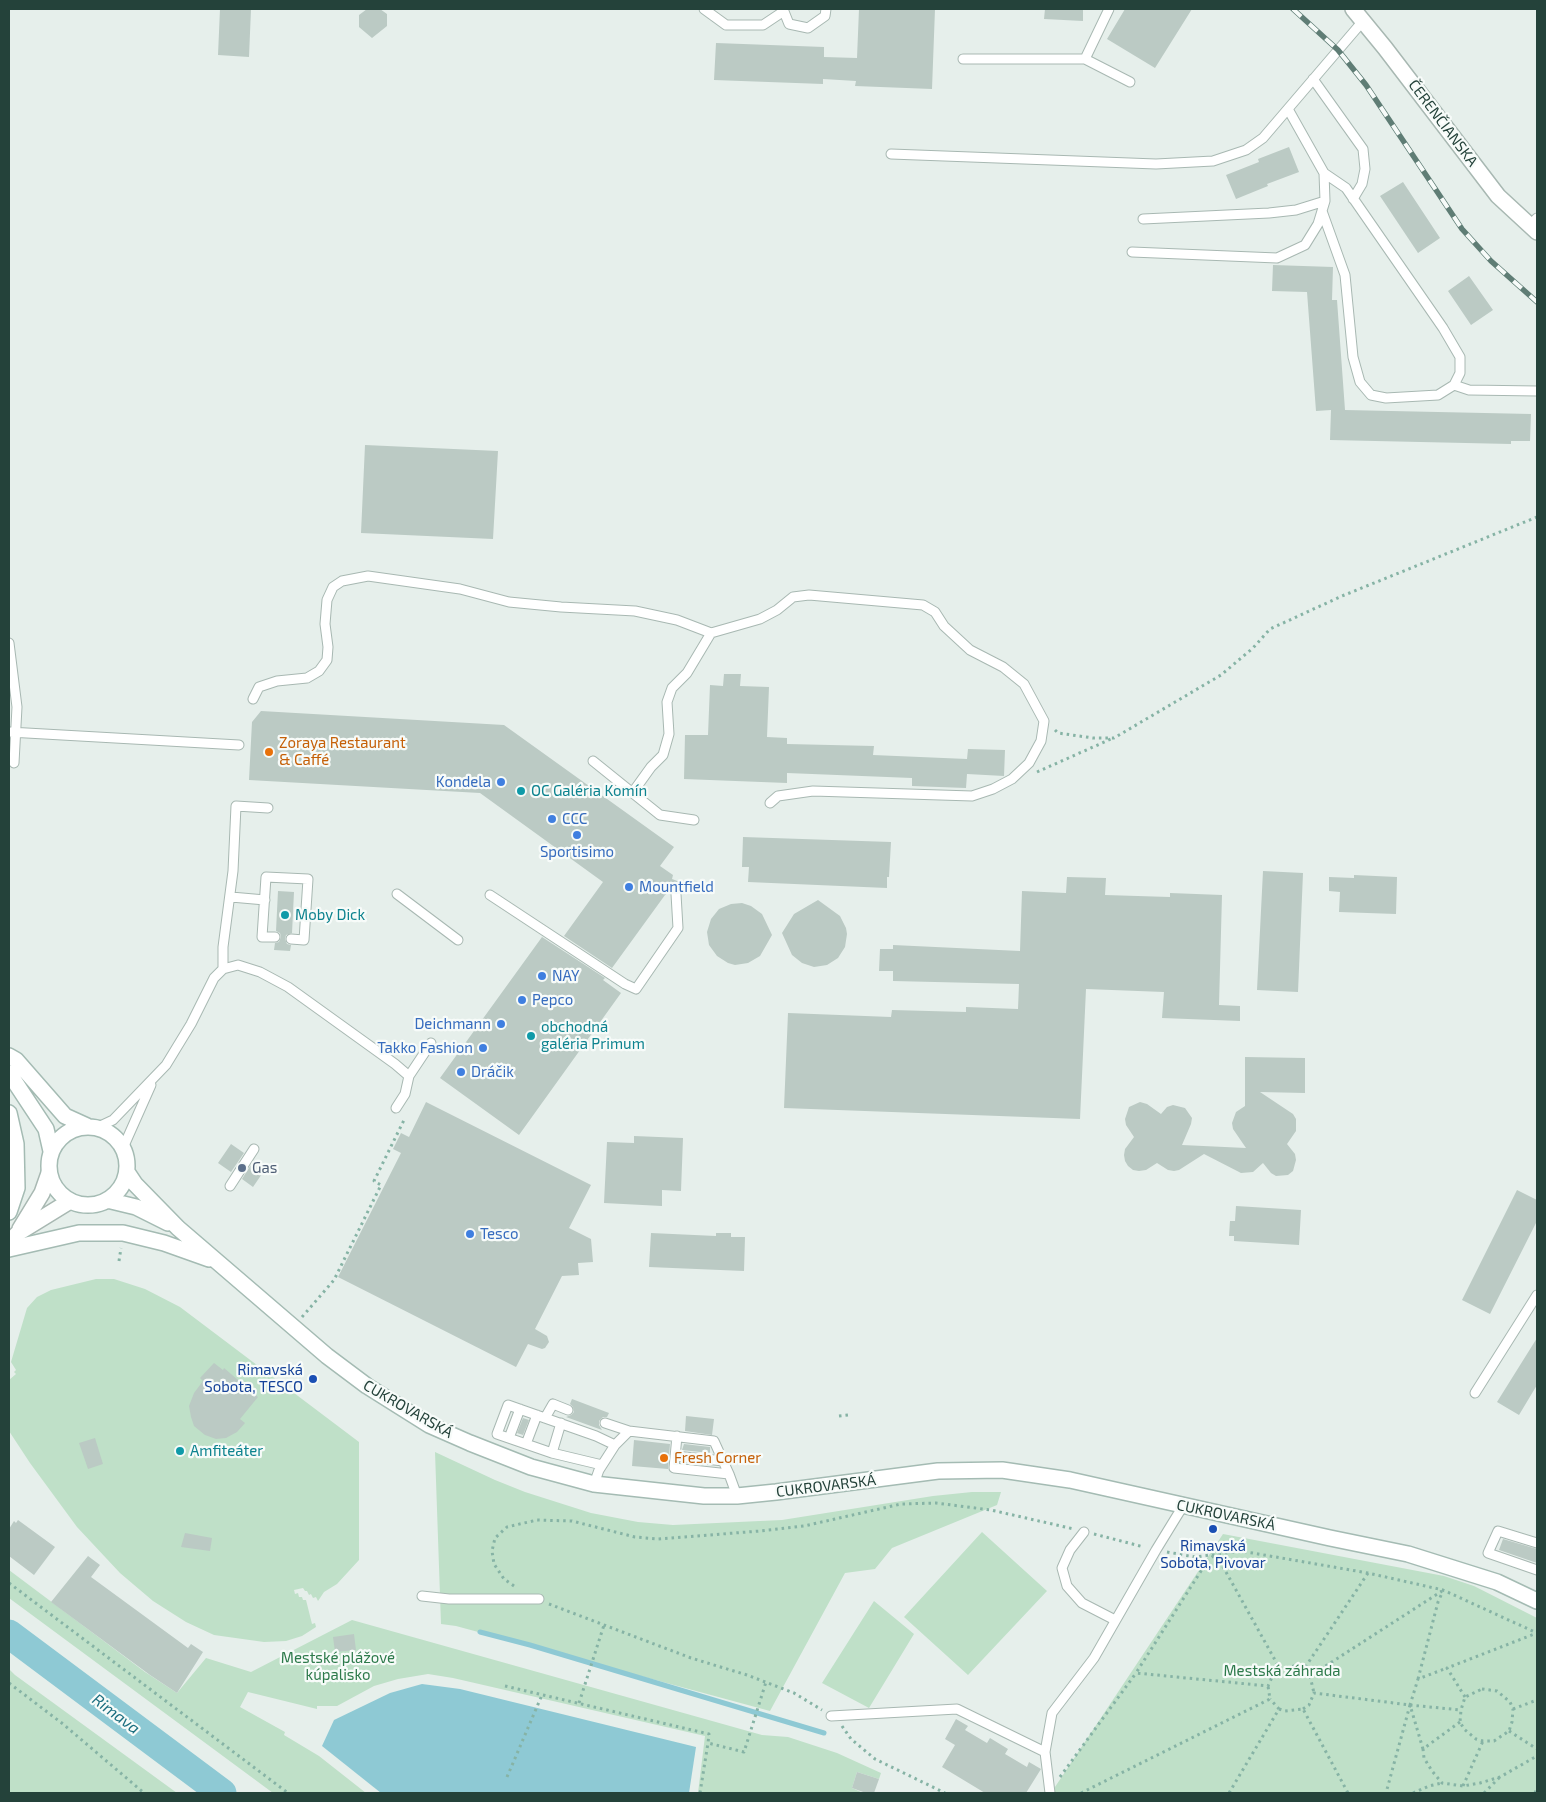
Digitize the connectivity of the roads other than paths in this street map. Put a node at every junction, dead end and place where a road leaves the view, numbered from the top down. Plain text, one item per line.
1 (704, 9) edge
2 (826, 9) edge
3 (1108, 9) edge
4 (1353, 9) edge
5 (783, 10) edge
6 (1363, 21) junction
7 (963, 59) dead end
8 (1085, 59) junction
9 (1313, 79) junction
10 (1130, 82) dead end
11 (1288, 109) junction
12 (891, 154) dead end
13 (1324, 173) junction
14 (1354, 198) junction
15 (1325, 201) junction
16 (1322, 211) junction
17 (1143, 219) dead end
18 (1535, 225) edge
19 (1132, 252) dead end
20 (1454, 385) junction
21 (1537, 391) edge
22 (710, 632) junction
23 (9, 643) edge
24 (253, 699) dead end
25 (12, 733) edge
26 (239, 745) dead end
27 (593, 761) dead end
28 (14, 763) dead end
29 (632, 792) junction
30 (770, 803) dead end
31 (268, 808) dead end
32 (694, 820) dead end
33 (397, 894) dead end
34 (676, 894) dead end
35 (490, 895) dead end
36 (231, 896) junction
37 (265, 900) junction
38 (275, 938) dead end
39 (291, 939) dead end
40 (458, 940) dead end
41 (223, 969) junction
42 (431, 1043) dead end
43 (9, 1056) edge
44 (9, 1074) edge
45 (409, 1076) junction
46 (153, 1080) junction
47 (396, 1108) dead end
48 (9, 1113) edge
49 (93, 1127) junction
50 (123, 1148) junction
51 (254, 1149) dead end
52 (51, 1151) junction
53 (127, 1172) junction
54 (49, 1173) junction
55 (230, 1186) dead end
56 (107, 1200) junction
57 (70, 1201) junction
58 (9, 1212) edge
59 (178, 1228) junction
60 (14, 1237) edge
61 (9, 1249) edge
62 (218, 1263) junction
63 (1537, 1295) edge
64 (1475, 1393) dead end
65 (520, 1410) junction
66 (568, 1410) dead end
67 (541, 1416) junction
68 (605, 1423) dead end
69 (561, 1424) junction
70 (629, 1431) junction
71 (677, 1436) junction
72 (509, 1438) junction
73 (526, 1444) junction
74 (615, 1445) junction
75 (552, 1453) junction
76 (675, 1456) junction
77 (724, 1462) junction
78 (602, 1465) junction
79 (729, 1474) junction
80 (594, 1484) junction
81 (737, 1496) junction
82 (1183, 1506) junction
83 (1084, 1532) road end
84 (1537, 1544) edge
85 (1537, 1570) edge
86 (422, 1596) dead end
87 (539, 1599) road end
88 (1537, 1601) edge
89 (1115, 1620) junction
90 (831, 1716) road end
91 (1045, 1752) junction
92 (1050, 1793) edge

1 - 5 lane
2 - 5 lane
3 - 8 lane
4 - 6 main road, ČERENČIANSKA
6 - 9 lane
6 - 18 main road, ČERENČIANSKA
7 - 8 lane
8 - 10 lane
9 - 11 lane
9 - 14 lane
11 - 12 lane
11 - 13 lane
13 - 14 lane
13 - 15 lane
14 - 20 lane
15 - 16 lane
15 - 17 lane
16 - 19 lane
16 - 20 lane
20 - 21 lane
22 - 24 lane
22 - 29 lane
22 - 30 lane
23 - 25 lane
25 - 26 lane
25 - 28 lane
27 - 29 lane
29 - 32 lane
31 - 36 lane
33 - 40 lane
34 - 35 lane
36 - 37 lane
36 - 41 lane
37 - 38 lane
37 - 39 lane
41 - 45 lane
41 - 46 lane
42 - 45 lane
43 - 49 main road
44 - 52 main road
45 - 47 lane
46 - 49 lane
46 - 50 lane
48 - 58 main road
49 - 50 main road
49 - 52 main road
50 - 53 main road, CUKROVARSKÁ
51 - 55 lane
52 - 54 main road
53 - 56 main road
53 - 59 main road, CUKROVARSKÁ
54 - 57 main road
54 - 60 main road
56 - 57 main road, CUKROVARSKÁ
56 - 59 main road, CUKROVARSKÁ
57 - 60 main road
59 - 62 main road, CUKROVARSKÁ
61 - 62 main road
62 - 80 main road, CUKROVARSKÁ
63 - 64 lane
65 - 67 lane
65 - 72 lane
65 - 72 lane
66 - 67 lane
67 - 69 lane
67 - 73 lane
68 - 70 lane
69 - 74 lane
69 - 75 lane
70 - 71 lane
70 - 74 lane
71 - 76 lane
71 - 77 lane
72 - 73 lane
73 - 75 lane
74 - 78 lane
75 - 78 lane
76 - 77 lane
76 - 79 lane
77 - 79 lane
78 - 80 lane
79 - 81 lane
80 - 81 main road, CUKROVARSKÁ
81 - 82 main road, CUKROVARSKÁ
82 - 88 main road, CUKROVARSKÁ
82 - 89 lane
83 - 89 lane
84 - 85 lane
86 - 87 lane
89 - 91 lane
90 - 91 lane
91 - 92 lane

